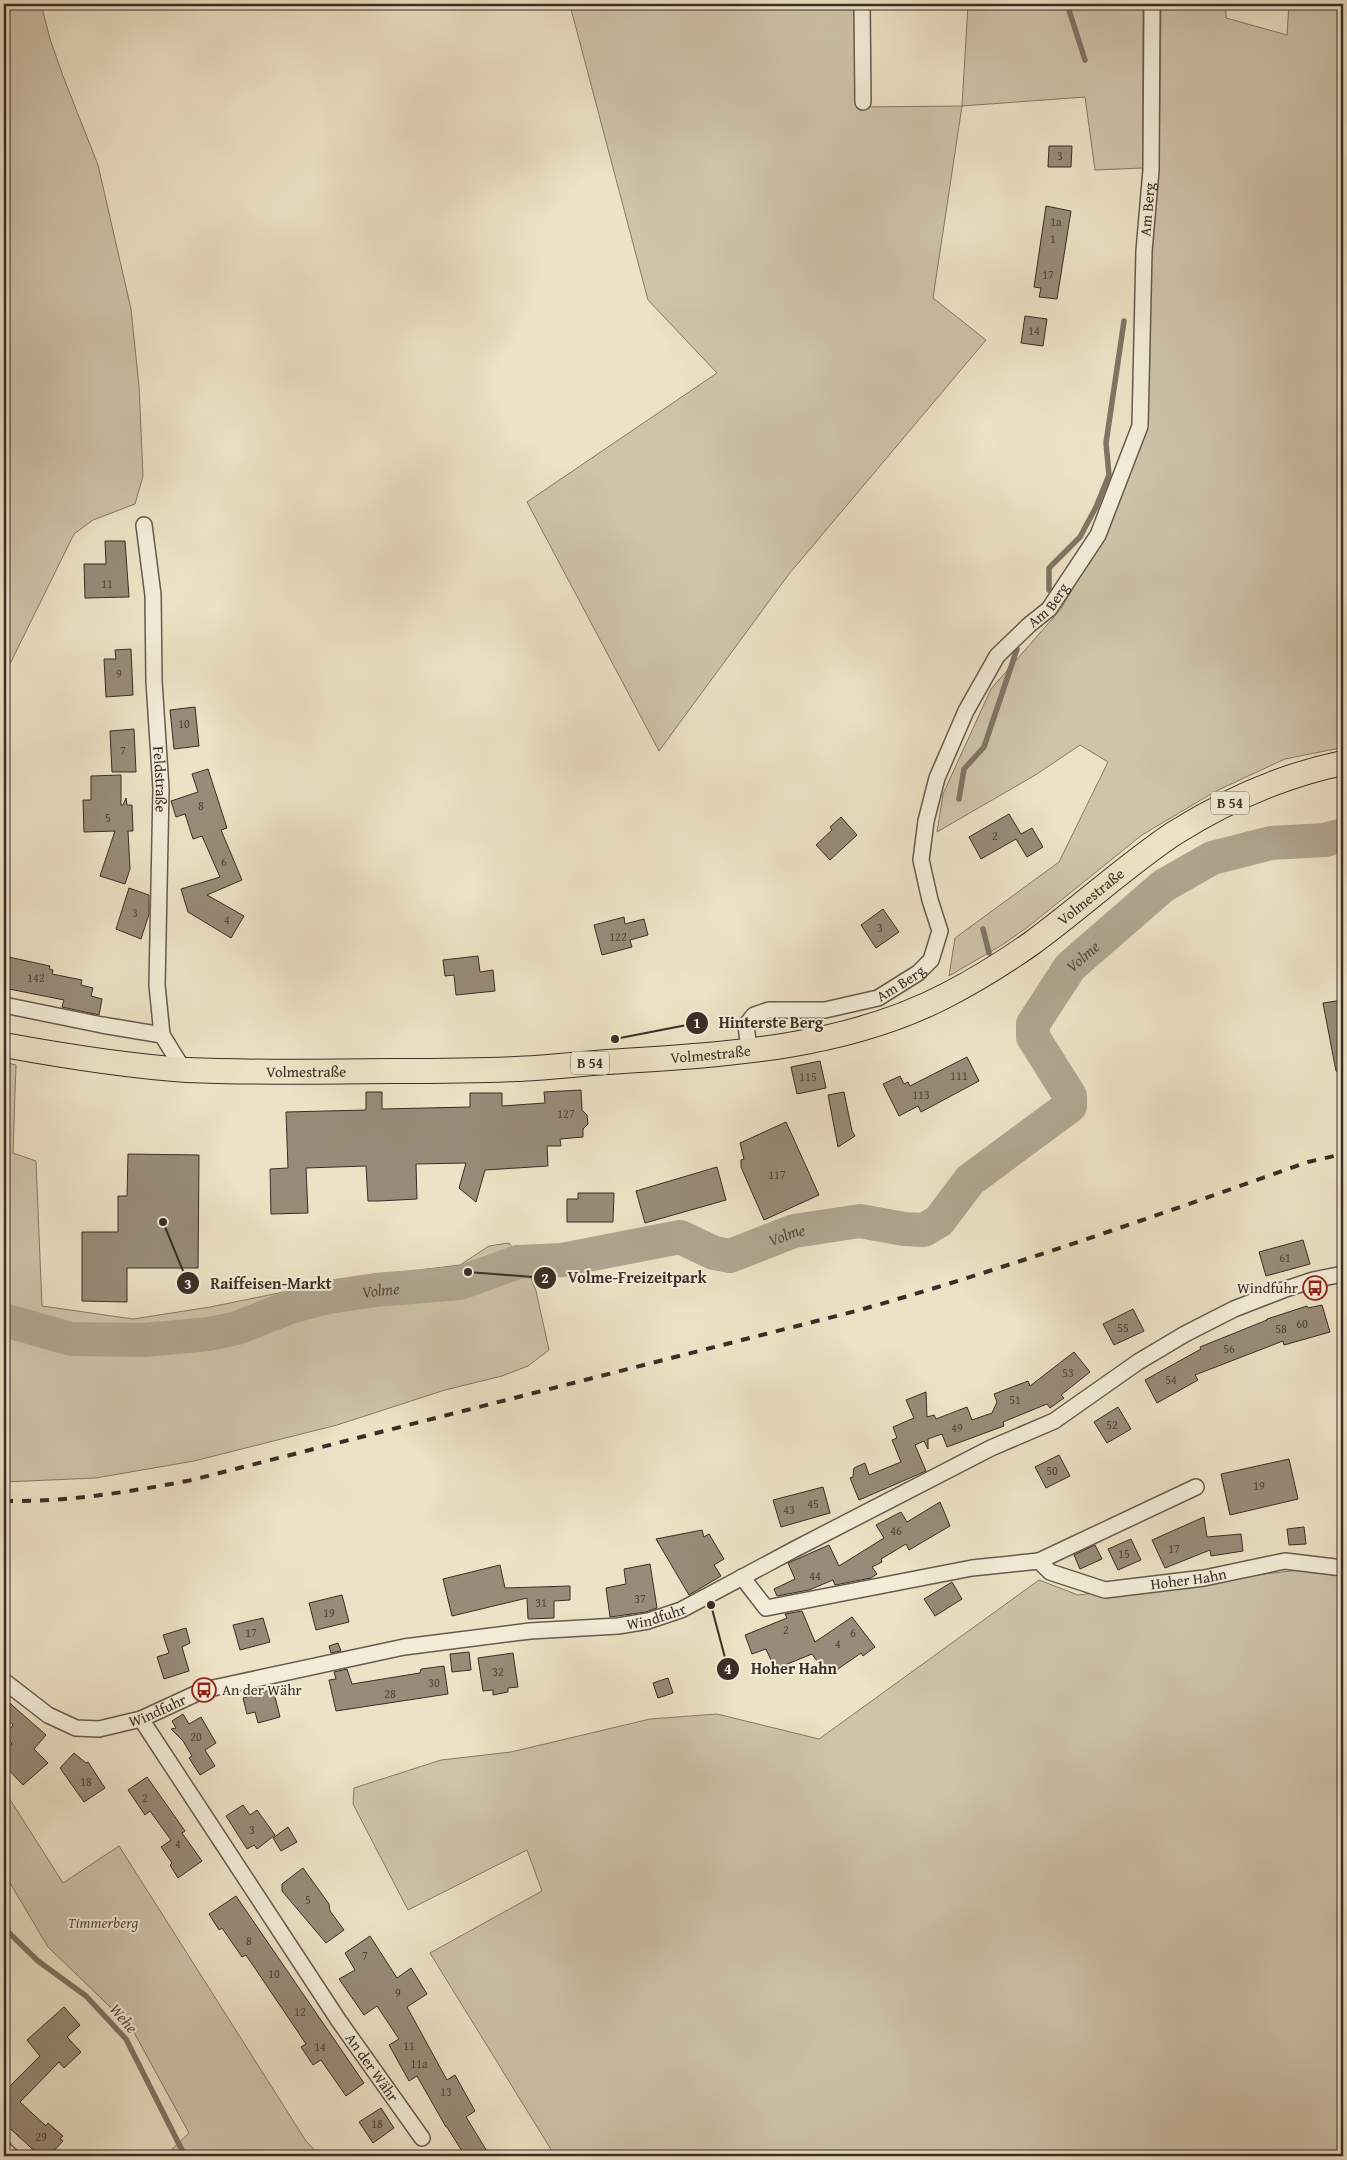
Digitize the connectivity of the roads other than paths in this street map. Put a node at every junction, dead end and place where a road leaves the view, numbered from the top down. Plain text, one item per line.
1 (862, 4) edge
2 (1152, 4) edge
3 (863, 102) dead end
4 (144, 525) dead end
5 (1343, 763) edge
6 (4, 1005) edge
7 (162, 1035) junction
8 (4, 1045) edge
9 (750, 1050) junction
10 (183, 1069) junction
11 (1343, 1274) edge
12 (1196, 1487) dead end
13 (1039, 1561) junction
14 (1343, 1568) edge
15 (742, 1577) junction
16 (4, 1680) edge
17 (141, 1719) junction
18 (422, 2138) dead end
19 (4, 2149) edge
20 (11, 2156) edge

1 - 3 street
2 - 9 street, Am Berg
4 - 7 street, Feldstraße
5 - 9 main road, Volmestraße / B 54
6 - 7 street
7 - 10 street
8 - 10 main road, Volmestraße / B 54
9 - 10 main road, Volmestraße / B 54
11 - 15 street, Windfuhr
12 - 13 street
13 - 14 street, Hoher Hahn
13 - 15 street
15 - 17 street, Windfuhr
16 - 17 street, Windfuhr
17 - 18 street, An der Währ
19 - 20 street

